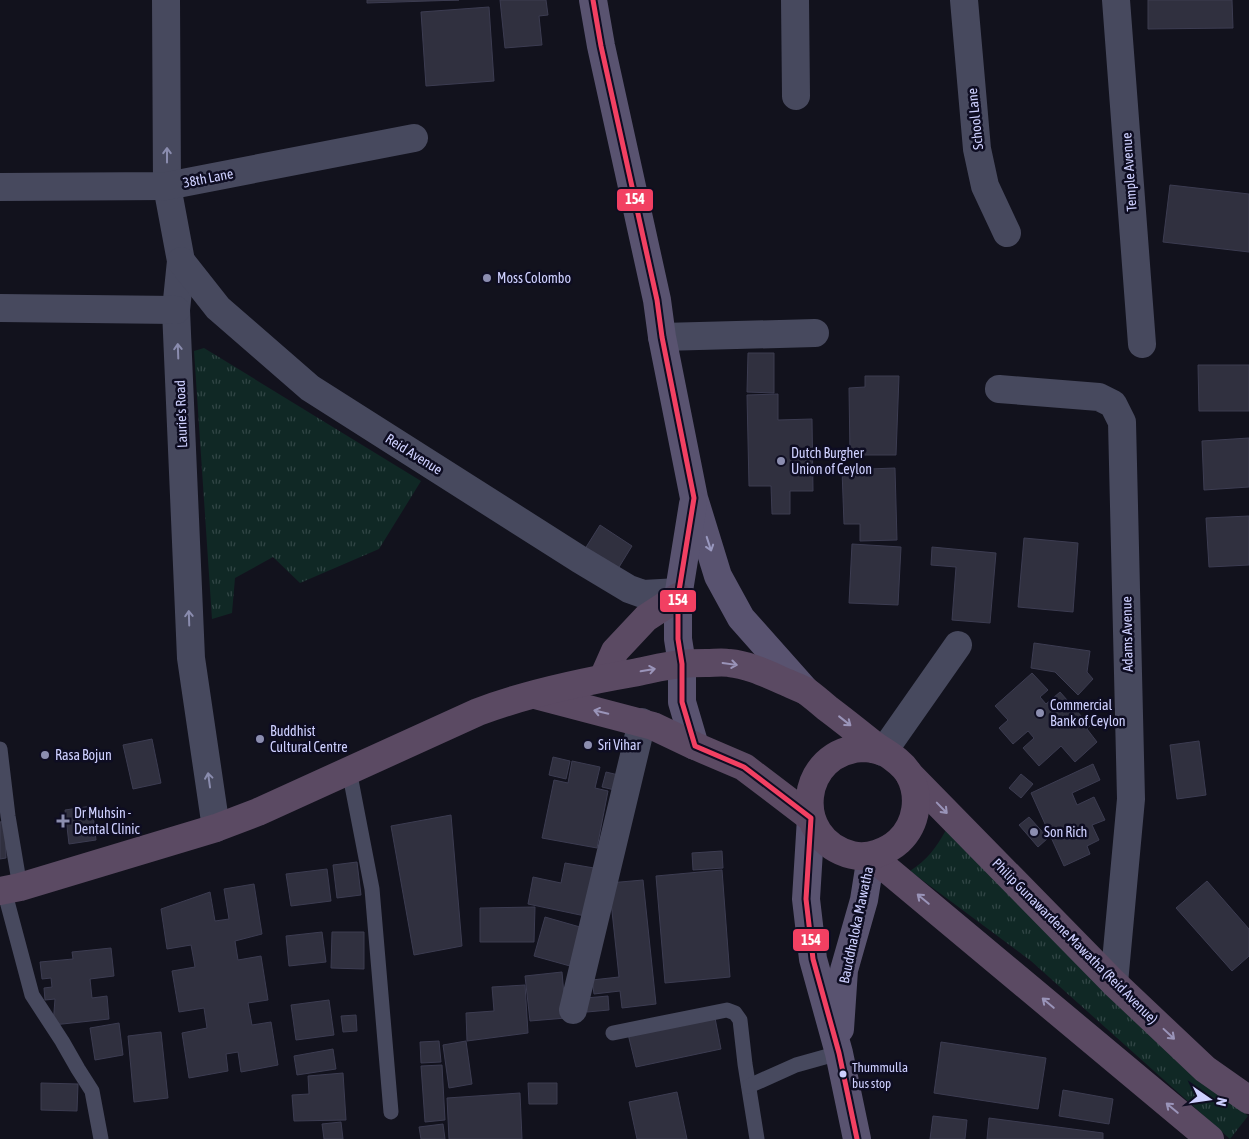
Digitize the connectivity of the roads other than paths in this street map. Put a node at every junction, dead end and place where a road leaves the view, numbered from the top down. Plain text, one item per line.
1 (166, 0) edge
2 (593, 0) edge
3 (795, 0) edge
4 (964, 0) edge
5 (1116, 0) edge
6 (796, 96) dead end
7 (414, 138) dead end
8 (167, 186) junction
9 (0, 187) edge
10 (1007, 233) dead end
11 (181, 261) junction
12 (0, 308) edge
13 (176, 310) junction
14 (815, 333) dead end
15 (662, 337) junction
16 (1142, 344) dead end
17 (999, 389) dead end
18 (694, 498) junction
19 (678, 594) junction
20 (958, 645) dead end
21 (682, 664) junction
22 (603, 678) junction
23 (806, 692) junction
24 (532, 695) junction
25 (642, 722) junction
26 (695, 746) junction
27 (0, 749) edge
28 (883, 752) junction
29 (349, 770) junction
30 (908, 773) junction
31 (811, 818) junction
32 (216, 828) junction
33 (871, 856) junction
34 (8, 890) edge
35 (1114, 983) junction
36 (573, 1010) dead end
37 (613, 1033) dead end
38 (839, 1053) junction
39 (749, 1086) junction
40 (1249, 1100) edge
41 (391, 1112) dead end
42 (101, 1139) edge
43 (757, 1139) edge
44 (857, 1139) edge
45 (1210, 1139) edge

8 -> 1 street, Laurie's Road
2 - 15 main road
3 - 6 street
4 - 10 street, School Lane
5 - 16 street, Temple Avenue
7 - 8 street, 38th Lane
8 - 9 street, 38th Lane
8 - 11 street, Laurie's Road
11 - 13 street, Laurie's Road
11 - 19 street, Reid Avenue
12 - 13 street
32 -> 13 street, Laurie's Road
14 - 15 street
15 - 18 main road
17 - 35 street, Adams Avenue
18 - 19 main road
18 -> 23 main road
19 - 21 main road
19 - 22 highway
20 - 28 street
22 -> 21 highway
21 -> 23 highway
21 - 26 main road
22 - 24 highway
23 -> 28 highway
25 -> 24 highway
24 - 29 highway
25 - 26 highway
25 - 36 street
26 - 31 highway
27 - 34 lane
28 - 30 highway
28 - 31 highway
29 - 32 highway
29 - 41 lane
30 - 33 highway
30 -> 35 highway, Philip Gunawardene Mawatha (Reid Avenue)
31 - 33 highway
31 - 38 main road, Bauddhaloka Mawatha
32 - 34 highway
33 - 38 main road, Bauddhaloka Mawatha
45 -> 33 highway
34 - 42 lane
35 -> 40 highway, Philip Gunawardene Mawatha (Reid Avenue)
37 - 39 lane
38 - 39 lane
38 - 44 main road, Bauddhaloka Mawatha
39 - 43 lane

